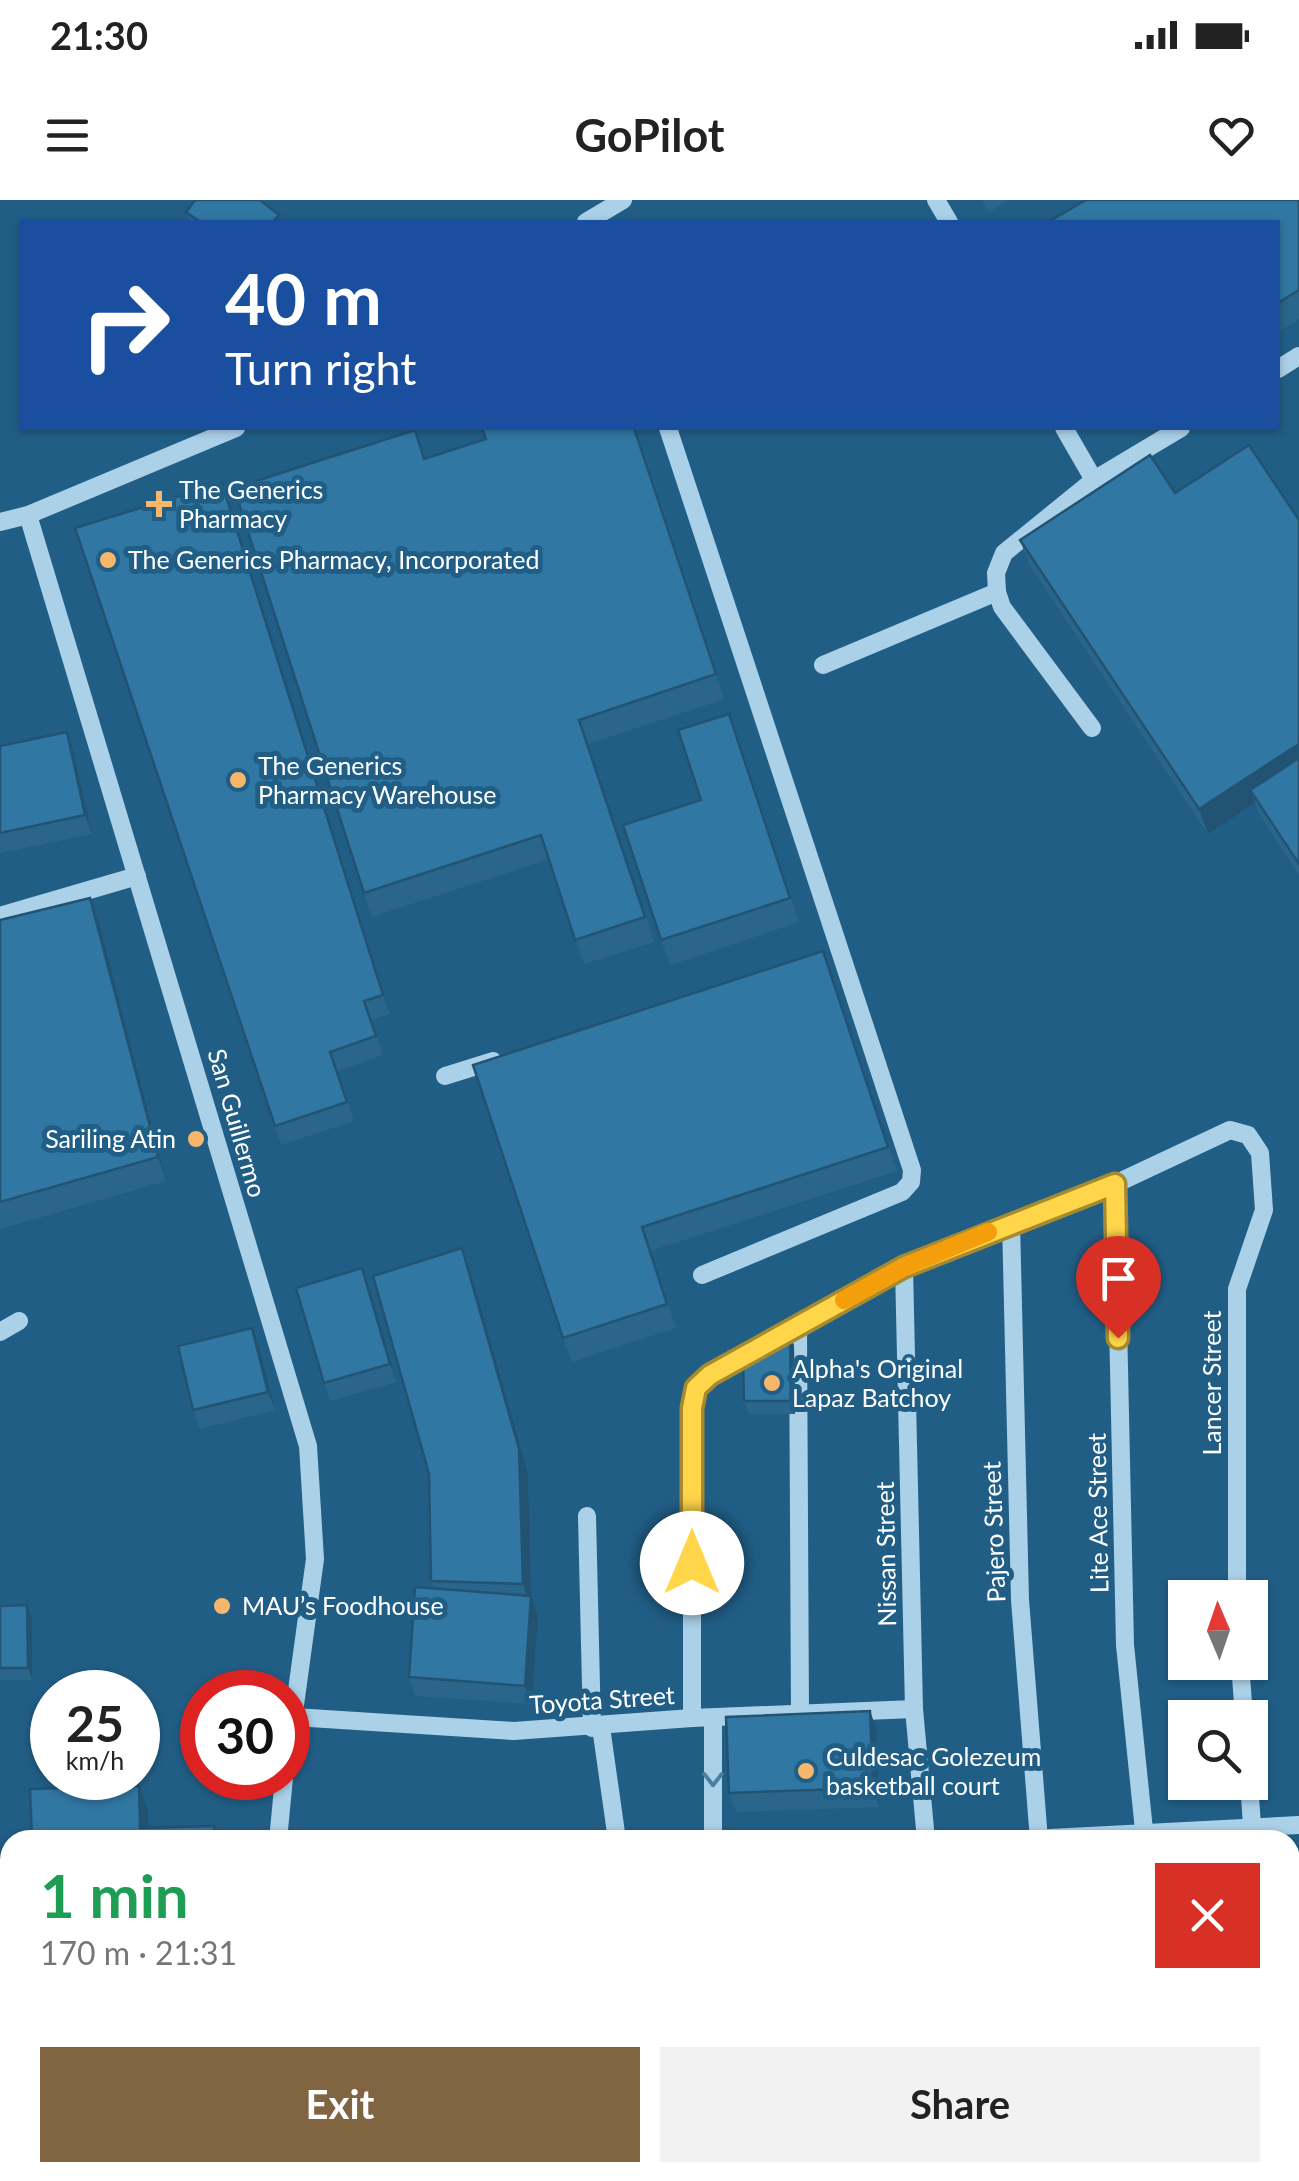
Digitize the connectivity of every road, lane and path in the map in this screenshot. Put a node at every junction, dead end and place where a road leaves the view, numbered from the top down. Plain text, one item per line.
1 (623, 200) edge
2 (593, 215) edge
3 (231, 430) edge
4 (669, 430) edge
5 (1065, 430) edge
6 (1178, 430) edge
7 (1094, 480) junction
8 (28, 515) junction
9 (0, 522) edge
10 (996, 592) junction
11 (823, 665) dead end
12 (1092, 728) dead end
13 (137, 876) junction
14 (0, 916) edge
15 (837, 950) junction
16 (818, 956) edge
17 (520, 1052) edge
18 (446, 1076) dead end
19 (1115, 1184) junction
20 (1011, 1222) junction
21 (904, 1267) junction
22 (702, 1275) dead end
23 (18, 1322) dead end
24 (798, 1326) junction
25 (0, 1332) edge
26 (587, 1516) dead end
27 (1236, 1580) edge
28 (300, 1670) edge
29 (914, 1709) junction
30 (800, 1713) junction
31 (310, 1717) edge
32 (692, 1718) junction
33 (713, 1718) junction
34 (596, 1727) junction
35 (282, 1800) edge
36 (1250, 1800) edge
37 (279, 1830) edge
38 (615, 1830) edge
39 (714, 1830) edge
40 (925, 1830) edge
41 (1037, 1830) edge
42 (1144, 1830) edge
43 (1252, 1830) edge

1 - 2 street
3 - 8 street
4 - 15 street
5 - 7 street
6 - 7 street
7 - 10 street
8 - 9 street
8 - 13 street, San Guillermo
10 - 11 street
10 - 12 street
13 - 14 street
13 - 28 street, San Guillermo
15 - 16 street
15 - 22 street
17 - 18 street
19 - 20 street
19 - 27 street, Lancer Street
19 - 42 street, Lite Ace Street
20 - 21 street
20 - 41 street, Pajero Street
21 - 24 street
21 - 29 street, Nissan Street
23 - 25 street
24 - 30 street
24 - 32 street
26 - 34 street
29 - 30 street, Toyota Street
29 - 40 street, Nissan Street
30 - 33 street, Toyota Street
31 - 34 street, Toyota Street
32 - 33 street, Toyota Street
32 - 34 street, Toyota Street
33 -> 39 street
34 - 38 street
35 - 37 street
36 - 43 street

